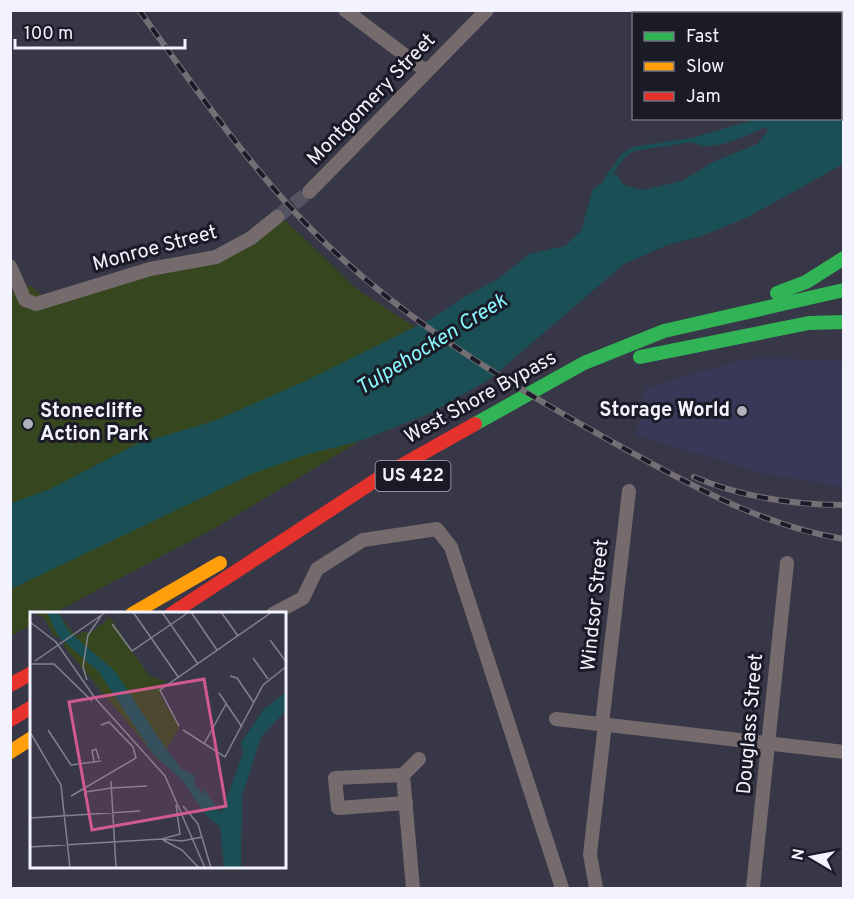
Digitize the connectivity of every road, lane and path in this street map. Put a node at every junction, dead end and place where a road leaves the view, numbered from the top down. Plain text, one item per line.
1 (345, 10) edge
2 (488, 10) edge
3 (426, 71) junction
4 (309, 192) tunnel mouth
5 (277, 217) tunnel mouth
6 (843, 258) edge
7 (10, 266) edge
8 (843, 290) edge
9 (837, 306) dead end
10 (843, 322) edge
11 (640, 357) junction
12 (591, 360) junction
13 (480, 420) junction
14 (423, 470) dead end
15 (629, 491) dead end
16 (335, 524) dead end
17 (787, 563) dead end
18 (135, 612) edge
19 (174, 612) edge
20 (198, 612) edge
21 (277, 612) edge
22 (30, 674) edge
23 (10, 685) edge
24 (30, 708) edge
25 (556, 719) dead end
26 (10, 720) edge
27 (604, 724) junction
28 (30, 725) edge
29 (10, 735) edge
30 (30, 739) edge
31 (768, 743) junction
32 (10, 752) edge
33 (843, 752) edge
34 (420, 759) dead end
35 (403, 775) junction
36 (406, 803) junction
37 (413, 888) edge
38 (562, 888) edge
39 (596, 888) edge
40 (753, 888) edge

1 - 3 street
2 - 3 street, Montgomery Street
3 - 4 street, Montgomery Street
5 - 7 street, Monroe Street
6 - 12 highway
8 - 12 highway, West Shore Bypass / US 422
9 - 11 highway, West Shore Bypass / US 422
10 - 11 highway
11 - 14 highway, West Shore Bypass / US 422
12 - 13 highway, West Shore Bypass / US 422
13 - 18 highway
13 - 19 highway, West Shore Bypass / US 422
15 - 27 street, Windsor Street
16 - 20 highway
17 - 31 street, Douglass Street
21 - 38 street
22 - 23 highway
24 - 26 highway
25 - 27 street
27 - 31 street
27 - 39 street, Windsor Street
28 - 29 highway
30 - 32 highway
31 - 33 street
31 - 40 street, Douglass Street
34 - 35 street
35 - 36 street
35 - 36 street
36 - 37 street

